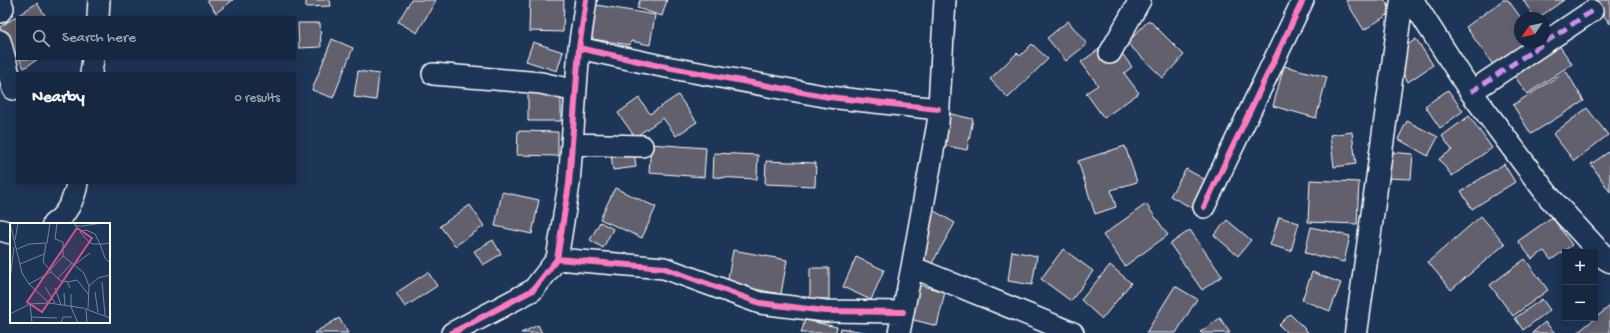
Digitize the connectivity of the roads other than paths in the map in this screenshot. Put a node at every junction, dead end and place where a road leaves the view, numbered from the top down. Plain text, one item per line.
1 (0, 0) edge
2 (99, 0) edge
3 (586, 0) edge
4 (945, 0) edge
5 (1140, 0) edge
6 (1303, 0) edge
7 (1402, 0) edge
8 (1412, 0) edge
9 (1592, 11) dead end
10 (0, 12) edge
11 (98, 16) edge
12 (0, 40) edge
13 (579, 48) junction
14 (1110, 53) dead end
15 (93, 60) edge
16 (91, 72) edge
17 (434, 74) dead end
18 (13, 89) dead end
19 (576, 91) junction
20 (1471, 92) junction
21 (938, 109) junction
22 (572, 144) junction
23 (642, 146) dead end
24 (77, 184) edge
25 (1204, 207) dead end
26 (55, 223) edge
27 (0, 230) edge
28 (10, 233) edge
29 (1608, 258) edge
30 (557, 259) junction
31 (912, 267) junction
32 (903, 312) junction
33 (452, 333) edge
34 (899, 333) edge
35 (1073, 333) edge
36 (1356, 333) edge

1 - 10 street
2 - 11 street
3 - 13 street
4 - 21 street
5 - 14 street
6 - 25 street
7 - 36 main road
8 - 20 main road
9 - 20 street
12 - 18 street
13 - 19 street
13 - 21 street
15 - 16 street
17 - 19 street
19 - 22 street
20 - 29 main road
21 - 31 street
22 - 23 street
22 - 30 street
24 - 26 street
27 - 28 street
30 - 32 street
30 - 33 street
31 - 32 street
31 - 35 street
32 - 34 street

